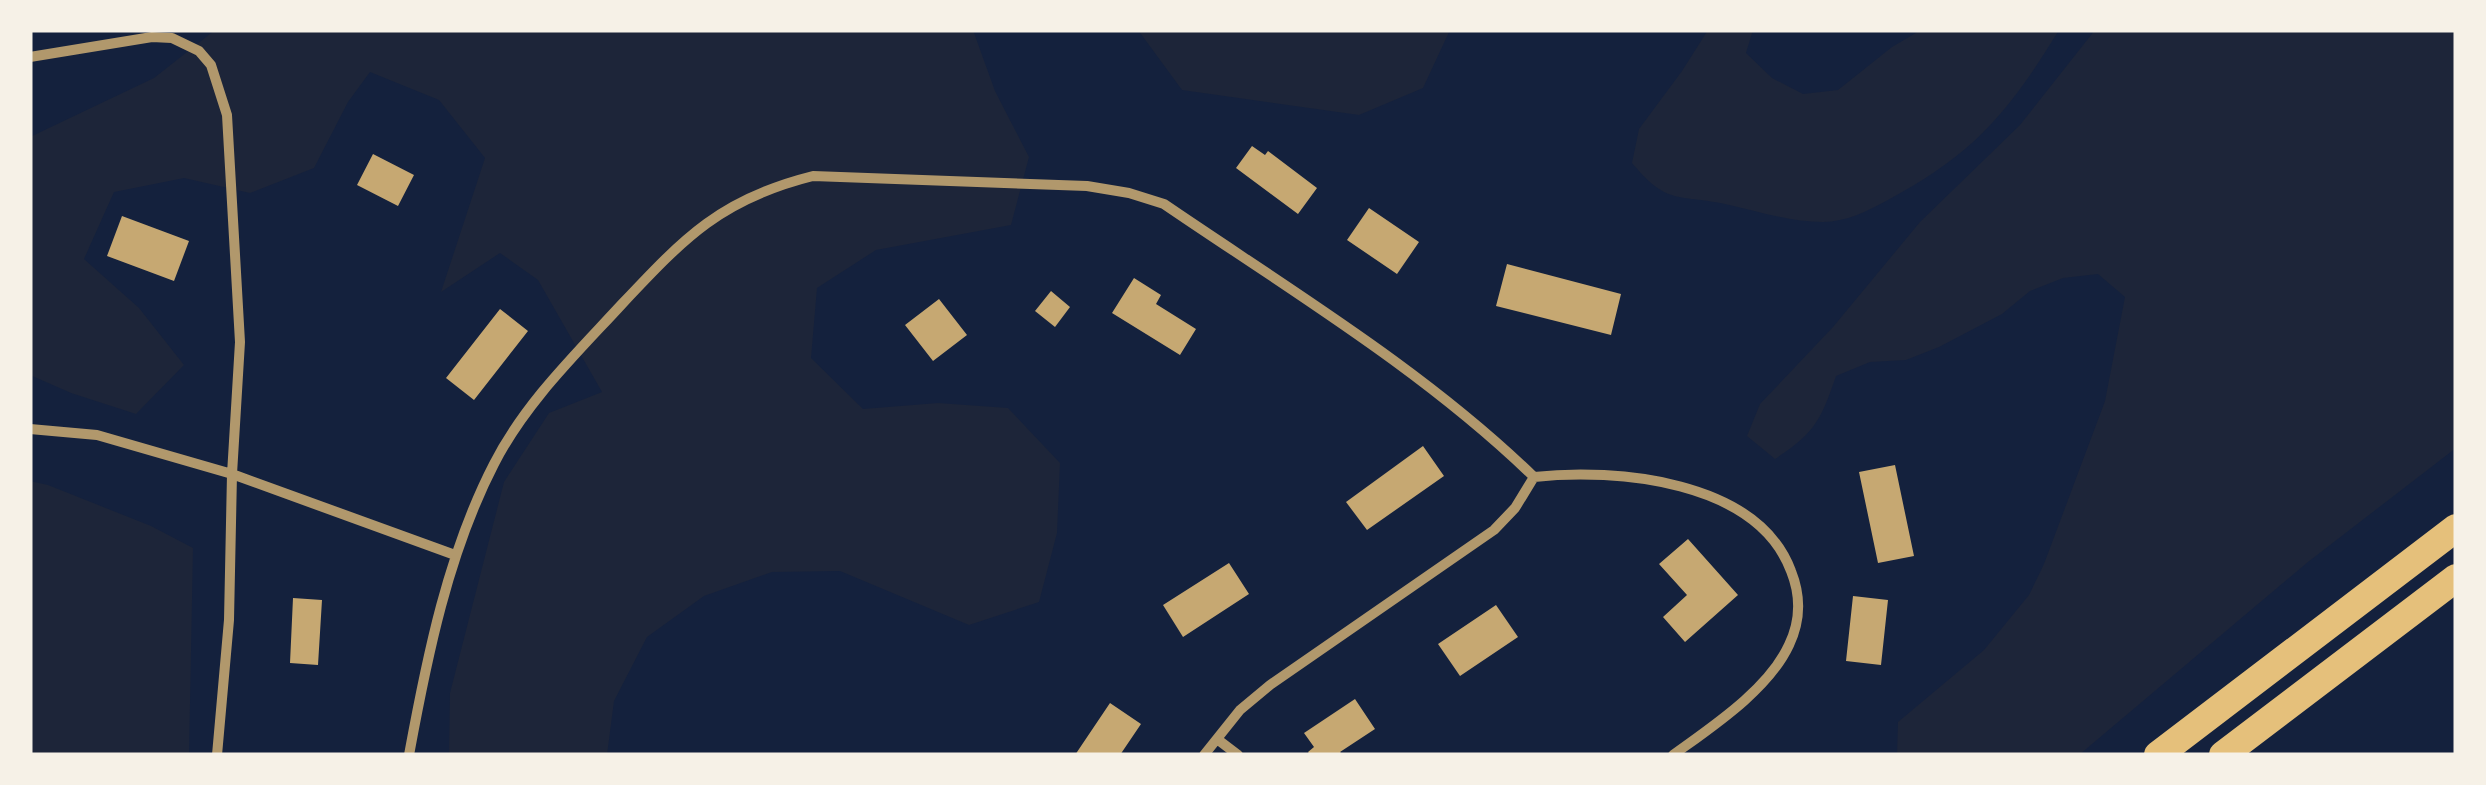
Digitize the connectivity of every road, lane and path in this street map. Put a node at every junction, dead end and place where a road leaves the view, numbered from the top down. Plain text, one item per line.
1 (30, 56) edge
2 (30, 428) edge
3 (232, 474) junction
4 (1534, 477) junction
5 (2456, 528) edge
6 (455, 555) junction
7 (2456, 578) edge
8 (1217, 739) junction
9 (217, 755) edge
10 (409, 755) edge
11 (1204, 755) edge
12 (1238, 755) edge
13 (1674, 755) edge
14 (2158, 755) edge
15 (2223, 755) edge

1 - 3 street
2 - 3 street
3 - 6 street
3 - 9 street
4 - 6 street
4 - 8 street
4 - 13 street
5 - 14 highway
6 - 10 street
7 - 15 highway
8 - 11 street
8 - 12 street

